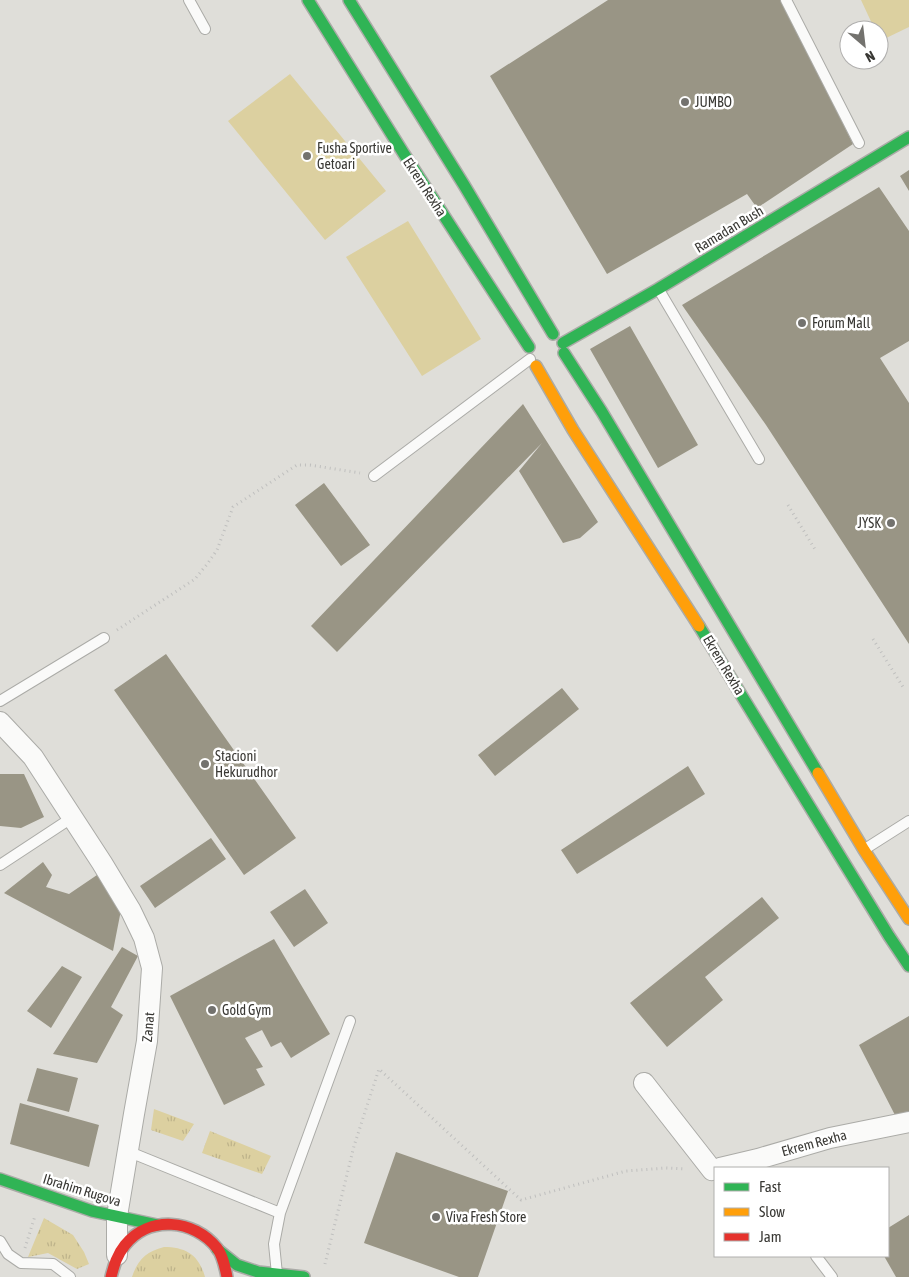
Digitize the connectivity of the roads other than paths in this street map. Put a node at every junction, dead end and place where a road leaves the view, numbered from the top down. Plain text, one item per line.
1 (189, 0) edge
2 (308, 0) edge
3 (349, 0) edge
4 (786, 0) edge
5 (205, 29) dead end
6 (909, 137) edge
7 (859, 144) dead end
8 (658, 289) junction
9 (543, 335) junction
10 (529, 347) junction
11 (559, 357) junction
12 (533, 362) junction
13 (759, 460) dead end
14 (374, 476) road end
15 (104, 638) road end
16 (0, 701) edge
17 (0, 722) edge
18 (73, 817) junction
19 (909, 821) edge
20 (864, 850) junction
21 (0, 865) edge
22 (909, 919) edge
23 (909, 966) edge
24 (350, 1021) dead end
25 (644, 1083) dead end
26 (909, 1122) edge
27 (127, 1151) junction
28 (761, 1164) edge
29 (714, 1167) edge
30 (734, 1167) edge
31 (0, 1179) edge
32 (280, 1213) junction
33 (117, 1216) junction
34 (157, 1225) junction
35 (0, 1241) edge
36 (217, 1249) junction
37 (817, 1257) edge
38 (113, 1266) edge
39 (277, 1275) junction
40 (70, 1277) edge
41 (99, 1277) edge
42 (227, 1277) edge
43 (304, 1277) edge
44 (832, 1277) edge

1 - 5 lane
2 - 10 street, Ekrem Rexha
3 - 9 street, Ekrem Rexha
4 - 7 lane
6 - 8 street, Ramadan Bush
8 - 11 street, Ramadan Bush
8 - 13 lane
9 - 10 street
9 - 11 street, Ekrem Rexha
10 - 12 street, Ekrem Rexha
11 - 12 street
11 - 20 street, Ekrem Rexha
12 - 14 lane
12 - 23 street, Ekrem Rexha
15 - 16 lane
17 - 18 street, Zanat
18 - 21 lane
18 - 27 street, Zanat
19 - 20 lane
20 - 22 street, Ekrem Rexha
24 - 32 lane
25 - 29 street
26 - 28 street, Ekrem Rexha
27 - 32 lane
27 - 33 street, Zanat
28 - 30 street, Ekrem Rexha
31 - 33 street, Ibrahim Rugova
32 - 39 lane
33 - 34 street, Ibrahim Rugova
33 - 38 street, Zanat
34 - 36 street
34 - 38 street
35 - 40 lane
36 - 39 street
36 - 42 street
37 - 44 lane
38 - 41 lane
39 - 43 street

